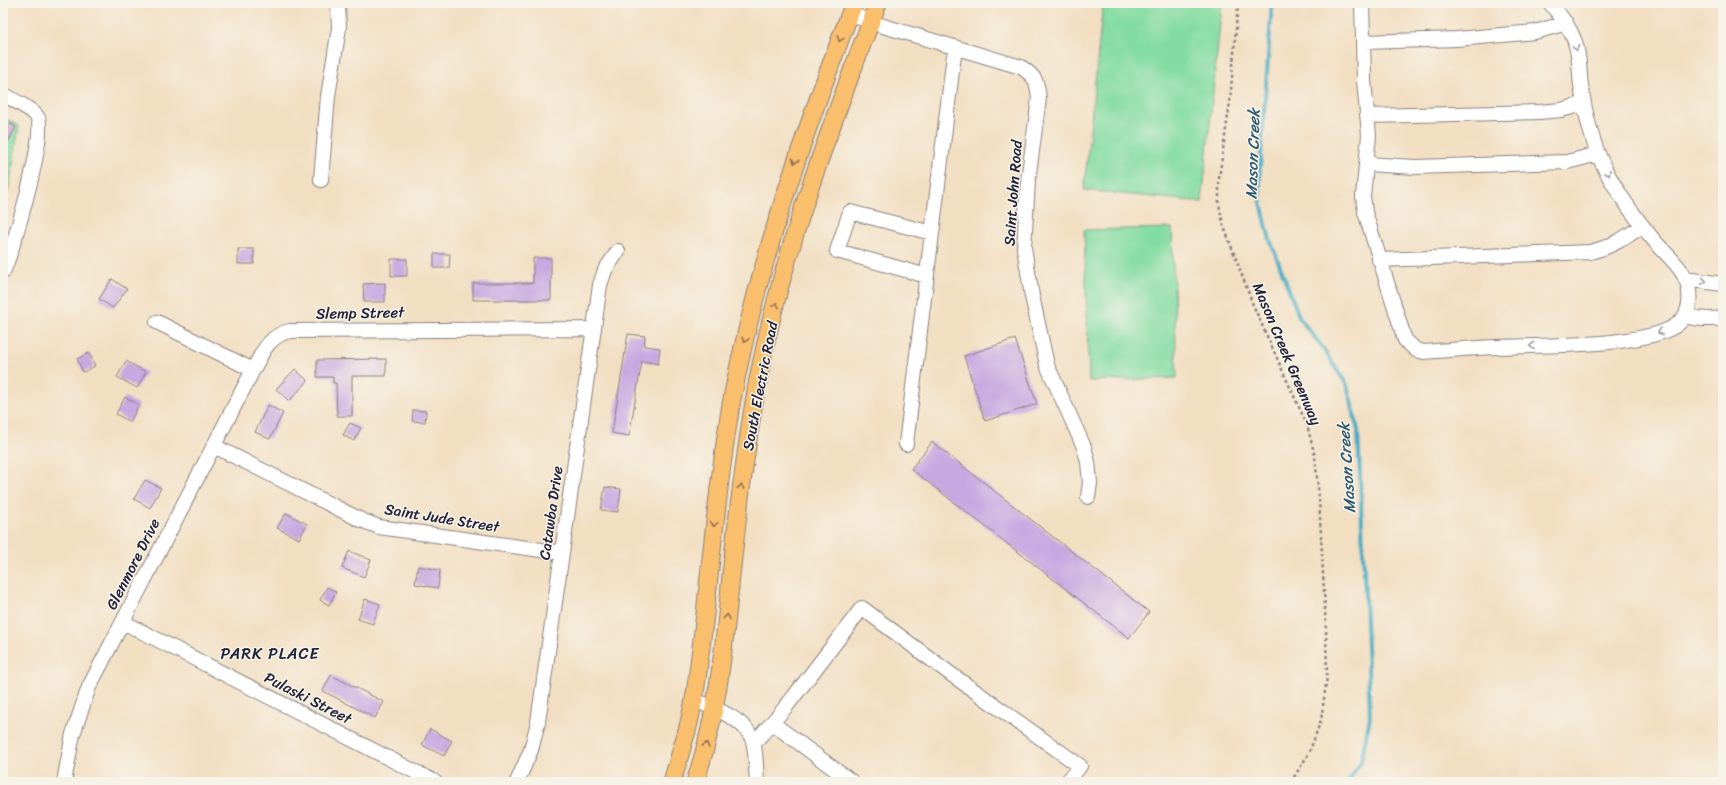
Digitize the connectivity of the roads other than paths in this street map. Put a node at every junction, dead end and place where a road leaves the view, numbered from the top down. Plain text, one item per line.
1 (338, 3) edge
2 (878, 3) edge
3 (1362, 3) edge
4 (1550, 3) edge
5 (852, 8) edge
6 (870, 22) junction
7 (1566, 23) junction
8 (1363, 42) junction
9 (955, 47) junction
10 (3, 94) edge
11 (1584, 104) junction
12 (1368, 116) junction
13 (1598, 154) junction
14 (1367, 164) junction
15 (321, 180) dead end
16 (1642, 226) junction
17 (932, 233) junction
18 (618, 251) dead end
19 (1379, 260) junction
20 (3, 272) edge
21 (927, 276) junction
22 (1685, 278) junction
23 (1723, 284) edge
24 (1686, 316) junction
25 (1723, 318) edge
26 (157, 322) dead end
27 (594, 329) junction
28 (253, 370) junction
29 (906, 444) dead end
30 (214, 446) junction
31 (1088, 497) dead end
32 (562, 553) junction
33 (123, 622) junction
34 (694, 700) junction
35 (715, 708) junction
36 (772, 724) junction
37 (754, 743) junction
38 (64, 782) edge
39 (435, 782) edge
40 (517, 782) edge
41 (672, 782) edge
42 (695, 782) edge
43 (757, 782) edge
44 (852, 782) edge
45 (1067, 782) edge

1 - 15 street
2 - 6 main road, South Electric Road
3 - 8 street
4 - 7 street
5 - 6 street, Saint John Road
5 -> 34 main road, South Electric Road
6 - 9 street, Saint John Road
35 -> 6 main road, South Electric Road
7 - 8 street
7 -> 11 street
8 - 12 street
9 - 17 street
9 - 31 street, Saint John Road
10 - 20 street
11 - 12 street
11 - 13 street
12 - 14 street
13 - 14 street
13 -> 16 street
14 - 19 street
16 - 19 street
16 - 22 street
17 - 21 street
17 - 21 street
18 - 27 street, Catawba Drive
24 -> 19 street
21 - 29 street
22 -> 23 street
22 - 24 street
24 - 25 street
26 - 28 street
27 - 28 street, Slemp Street
27 - 32 street, Catawba Drive
28 - 30 street, Glenmore Drive
30 - 32 street, Saint Jude Street
30 - 33 street, Glenmore Drive
32 - 40 street, Catawba Drive
33 - 38 street, Glenmore Drive
33 - 39 street, Pulaski Street
34 - 35 street
34 - 41 main road, South Electric Road
35 - 37 street
42 -> 35 main road, South Electric Road
36 - 37 street
36 - 44 street
36 - 45 street
37 - 43 street

